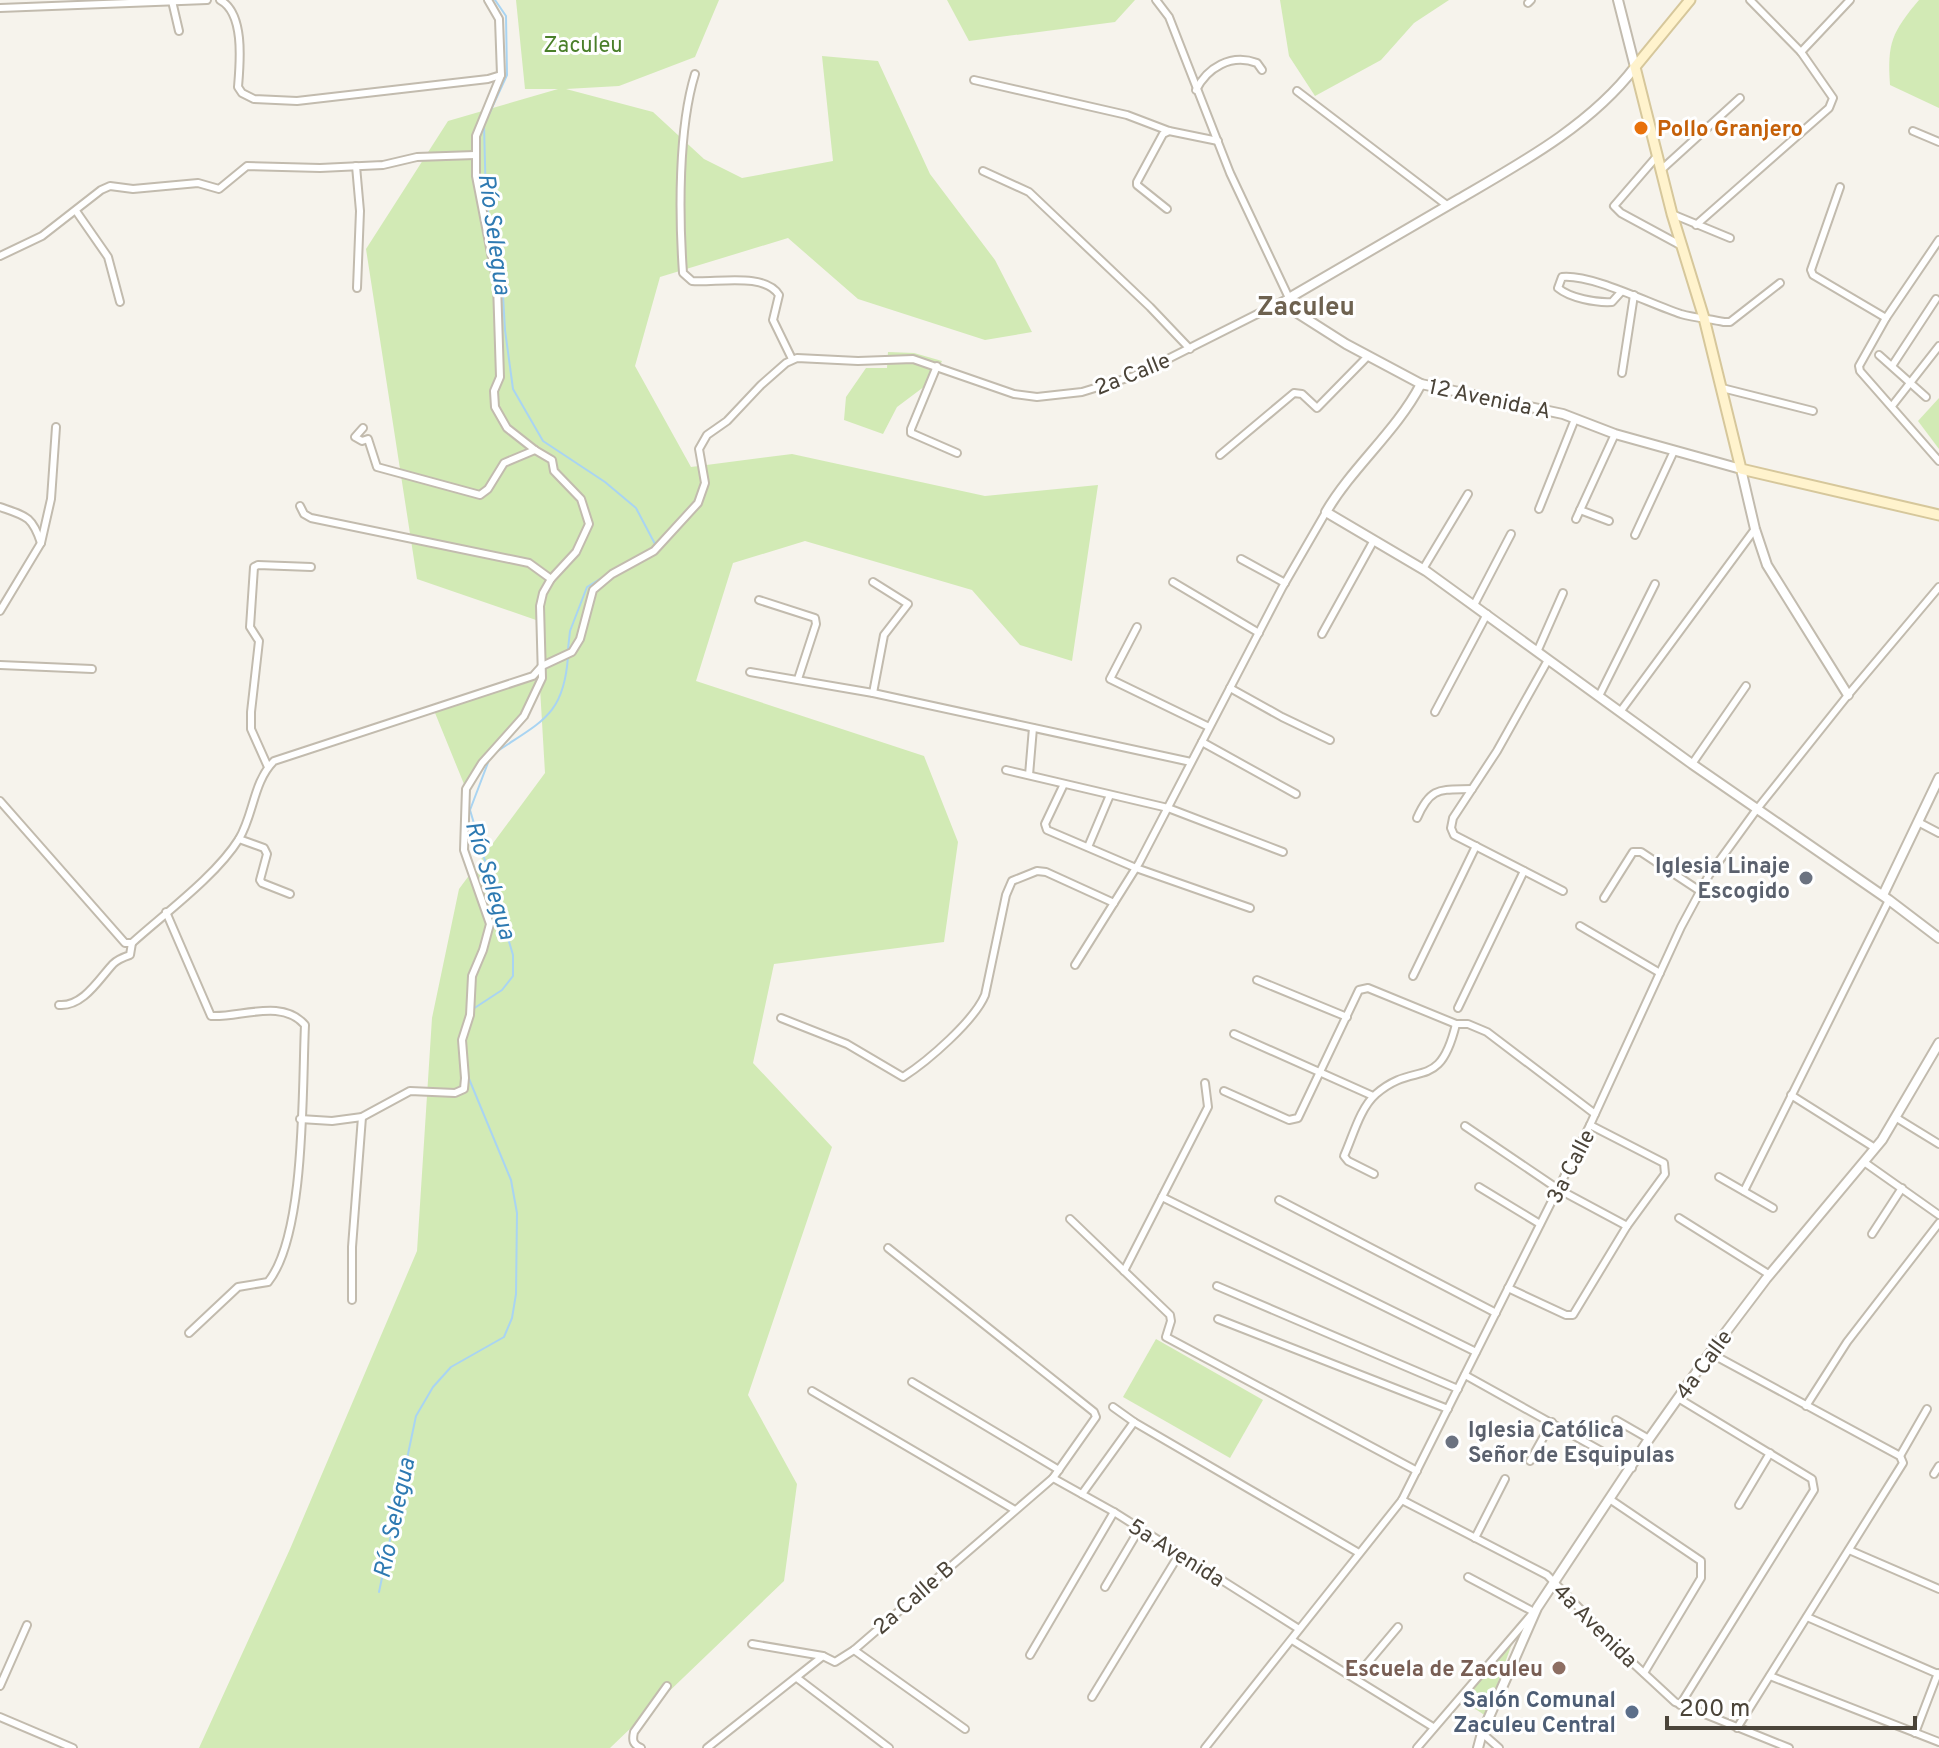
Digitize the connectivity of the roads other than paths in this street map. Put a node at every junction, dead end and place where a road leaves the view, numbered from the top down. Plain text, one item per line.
1 (207, 0) edge
2 (220, 0) edge
3 (488, 0) edge
4 (1156, 0) edge
5 (1618, 0) edge
6 (1690, 0) edge
7 (1750, 0) edge
8 (1850, 0) edge
9 (172, 1) edge
10 (0, 8) edge
11 (179, 31) dead end
12 (1801, 52) junction
13 (1635, 67) junction
14 (1262, 70) dead end
15 (695, 74) dead end
16 (501, 75) junction
17 (974, 80) dead end
18 (1196, 90) junction
19 (1297, 91) dead end
20 (1740, 98) dead end
21 (1169, 131) junction
22 (1913, 131) dead end
23 (1218, 141) junction
24 (1939, 142) edge
25 (475, 155) junction
26 (1658, 155) junction
27 (356, 166) junction
28 (1661, 170) junction
29 (983, 171) dead end
30 (1840, 187) dead end
31 (1448, 206) junction
32 (1167, 209) dead end
33 (76, 211) junction
34 (1672, 214) junction
35 (1696, 225) junction
36 (1730, 238) dead end
37 (1939, 240) edge
38 (1682, 246) junction
39 (0, 256) edge
40 (1780, 283) dead end
41 (357, 288) dead end
42 (1621, 292) junction
43 (1634, 295) junction
44 (1289, 298) junction
45 (1936, 299) dead end
46 (120, 302) dead end
47 (1704, 318) junction
48 (1886, 318) junction
49 (1939, 346) edge
50 (1190, 349) junction
51 (1879, 355) dead end
52 (1368, 356) junction
53 (792, 359) junction
54 (937, 366) junction
55 (1892, 366) junction
56 (1622, 373) dead end
57 (1910, 383) junction
58 (1421, 384) junction
59 (1722, 388) junction
60 (1926, 397) dead end
61 (1892, 406) junction
62 (1813, 411) dead end
63 (1575, 419) junction
64 (56, 427) dead end
65 (363, 428) dead end
66 (1615, 434) junction
67 (535, 450) junction
68 (1674, 451) junction
69 (957, 453) dead end
70 (1220, 455) dead end
71 (1939, 461) edge
72 (1741, 469) junction
73 (1468, 494) dead end
74 (300, 506) dead end
75 (0, 507) edge
76 (1539, 509) dead end
77 (1580, 510) junction
78 (1326, 512) junction
79 (1939, 515) edge
80 (1576, 519) dead end
81 (1609, 521) dead end
82 (1755, 529) junction
83 (1511, 534) dead end
84 (1635, 535) dead end
85 (1374, 540) junction
86 (41, 543) junction
87 (1241, 559) dead end
88 (311, 567) dead end
89 (1423, 569) junction
90 (551, 579) junction
91 (873, 582) dead end
92 (1173, 582) dead end
93 (1285, 583) junction
94 (1655, 584) dead end
95 (1939, 587) edge
96 (1563, 593) dead end
97 (759, 600) dead end
98 (1474, 605) junction
99 (0, 611) edge
100 (1487, 614) junction
101 (1137, 627) dead end
102 (1259, 633) junction
103 (1322, 634) dead end
104 (1537, 652) junction
105 (1548, 660) junction
106 (0, 665) edge
107 (542, 666) junction
108 (92, 669) dead end
109 (750, 672) dead end
110 (798, 679) junction
111 (1746, 686) dead end
112 (1230, 688) junction
113 (873, 693) junction
114 (1848, 695) junction
115 (1599, 696) junction
116 (1435, 712) dead end
117 (1620, 712) junction
118 (1209, 727) junction
119 (1033, 728) junction
120 (1330, 740) dead end
121 (1202, 742) junction
122 (1191, 762) junction
123 (1692, 764) junction
124 (268, 767) junction
125 (1006, 770) dead end
126 (1029, 775) junction
127 (1939, 778) edge
128 (1064, 784) junction
129 (1472, 789) junction
130 (1296, 794) dead end
131 (1110, 795) junction
132 (0, 801) edge
133 (1168, 808) junction
134 (1757, 809) junction
135 (1417, 818) dead end
136 (1918, 822) junction
137 (1939, 833) edge
138 (239, 839) junction
139 (1476, 846) junction
140 (1088, 847) junction
141 (1283, 852) dead end
142 (1136, 868) junction
143 (1524, 871) junction
144 (1563, 891) dead end
145 (1700, 891) junction
146 (290, 894) dead end
147 (1604, 898) dead end
148 (1886, 898) junction
149 (1114, 903) junction
150 (1250, 908) dead end
151 (166, 912) junction
152 (1580, 926) dead end
153 (1939, 938) edge
154 (132, 943) junction
155 (1075, 965) dead end
156 (1660, 973) junction
157 (1413, 976) dead end
158 (1257, 980) dead end
159 (59, 1005) dead end
160 (1458, 1008) dead end
161 (1347, 1017) junction
162 (781, 1018) dead end
163 (1456, 1024) junction
164 (1234, 1034) dead end
165 (1938, 1045) edge
166 (1321, 1073) junction
167 (1205, 1083) dead end
168 (1224, 1091) dead end
169 (1791, 1095) junction
170 (1373, 1096) junction
171 (1595, 1114) junction
172 (362, 1117) junction
173 (1895, 1117) junction
174 (300, 1119) junction
175 (1590, 1125) junction
176 (1465, 1126) dead end
177 (1939, 1144) edge
178 (1875, 1148) junction
179 (1864, 1162) junction
180 (1374, 1174) dead end
181 (1719, 1177) dead end
182 (1479, 1187) dead end
183 (1902, 1188) junction
184 (1558, 1189) junction
185 (1744, 1191) junction
186 (1162, 1197) junction
187 (1279, 1200) dead end
188 (1773, 1208) dead end
189 (1939, 1215) edge
190 (1679, 1218) dead end
191 (1070, 1219) dead end
192 (1540, 1224) junction
193 (1627, 1226) junction
194 (1938, 1227) edge
195 (1872, 1234) dead end
196 (888, 1248) dead end
197 (1124, 1271) junction
198 (1770, 1275) junction
199 (1217, 1286) dead end
200 (1508, 1288) junction
201 (352, 1300) dead end
202 (1496, 1313) junction
203 (1218, 1319) dead end
204 (189, 1333) dead end
205 (1476, 1352) junction
206 (1710, 1353) junction
207 (1465, 1375) junction
208 (912, 1382) dead end
209 (1458, 1389) junction
210 (812, 1391) dead end
211 (1678, 1398) junction
212 (1806, 1406) junction
213 (1113, 1407) dead end
214 (1448, 1409) junction
215 (1927, 1409) dead end
216 (1616, 1420) dead end
217 (1134, 1422) junction
218 (1552, 1422) junction
219 (1649, 1439) junction
220 (1770, 1453) junction
221 (1900, 1456) junction
222 (1530, 1461) dead end
223 (1939, 1466) edge
224 (1632, 1468) junction
225 (1059, 1470) junction
226 (1417, 1471) junction
227 (1934, 1474) dead end
228 (1053, 1478) junction
229 (1505, 1479) dead end
230 (1082, 1494) junction
231 (1402, 1500) junction
232 (1611, 1500) junction
233 (1739, 1505) dead end
234 (1015, 1510) junction
235 (1114, 1512) junction
236 (1140, 1528) junction
237 (1475, 1538) junction
238 (1849, 1550) junction
239 (1180, 1553) junction
240 (1359, 1553) junction
241 (1468, 1577) dead end
242 (1555, 1583) junction
243 (1105, 1587) dead end
244 (1939, 1589) edge
245 (1536, 1610) junction
246 (1807, 1617) junction
247 (27, 1625) dead end
248 (1398, 1627) dead end
249 (1299, 1629) junction
250 (1292, 1640) junction
251 (752, 1644) dead end
252 (854, 1650) junction
253 (1030, 1655) dead end
254 (823, 1656) junction
255 (1644, 1673) junction
256 (1938, 1673) edge
257 (1770, 1676) junction
258 (797, 1678) junction
259 (1355, 1678) junction
260 (0, 1686) edge
261 (667, 1686) dead end
262 (1092, 1697) dead end
263 (1680, 1705) junction
264 (0, 1717) edge
265 (1433, 1727) junction
266 (1737, 1728) junction
267 (965, 1729) dead end
268 (1482, 1733) junction
269 (1915, 1733) junction
270 (1939, 1742) edge
271 (73, 1748) edge
272 (641, 1748) edge
273 (707, 1748) edge
274 (889, 1748) edge
275 (1205, 1748) edge
276 (1417, 1748) edge
277 (1478, 1748) edge
278 (1499, 1748) edge
279 (1789, 1748) edge

1 - 9 street
2 - 16 street
3 - 16 street
4 - 18 street, 12 Avenida A
5 - 13 street
6 - 13 main road, 2a Calle
7 - 12 street
8 - 12 street
9 - 10 street
9 - 11 street
12 - 35 street
13 - 26 main road
13 - 31 street, 2a Calle
14 - 18 street
15 - 53 street
16 - 25 street
17 - 21 street
18 - 23 street, 12 Avenida A
19 - 31 street
20 - 28 street
21 - 23 street
21 - 32 street
22 - 24 street
23 - 44 street, 12 Avenida A
25 - 27 street
25 - 67 street
26 - 28 main road
26 - 38 street
27 - 33 street
27 - 41 street
28 - 34 main road
29 - 50 street
30 - 48 street
31 - 44 street, 2a Calle
33 - 39 street
33 - 46 street
34 - 35 street
34 - 38 main road
35 - 36 street
37 - 48 street
38 - 47 main road
40 - 47 street
42 - 42 street
42 - 43 street
43 - 47 street
43 - 56 street
44 - 50 street, 2a Calle
44 - 52 street, 12 Avenida A
45 - 55 street
47 - 59 main road
48 - 61 street
49 - 57 street
50 - 54 street, 2a Calle
51 - 55 street
52 - 58 street, 12 Avenida A
52 - 70 street
53 - 54 street, 2a Calle
53 - 107 street
54 - 69 street
55 - 57 street
57 - 60 street
57 - 61 street
58 - 63 street, 12 Avenida A
58 - 78 street
59 - 62 street
59 - 72 main road
61 - 71 street
63 - 66 street, 12 Avenida A
63 - 76 street
64 - 86 street
65 - 67 street
66 - 68 street, 12 Avenida A
66 - 77 street
67 - 90 street
68 - 72 street, 12 Avenida A
68 - 84 street
72 - 79 main road, 12 Avenida A
72 - 82 street
73 - 89 street
74 - 90 street
75 - 86 street
77 - 80 street
77 - 81 street
78 - 85 street
78 - 93 street
82 - 114 street
82 - 117 street
83 - 98 street
85 - 89 street
85 - 103 street
86 - 99 street
87 - 93 street
88 - 124 street
89 - 98 street
90 - 107 street
91 - 113 street
92 - 102 street
93 - 102 street
94 - 115 street
95 - 114 street, 3a Calle
96 - 104 street
97 - 110 street
98 - 100 street
100 - 104 street
100 - 116 street
101 - 118 street
102 - 112 street
104 - 105 street
105 - 115 street
105 - 129 street
106 - 108 street
107 - 124 street
107 - 172 street
109 - 110 street
110 - 113 street
111 - 123 street
112 - 118 street
112 - 120 street
113 - 119 street
114 - 134 street, 3a Calle
115 - 117 street
117 - 123 street
118 - 121 street
119 - 122 street
119 - 126 street
121 - 122 street
121 - 130 street
122 - 133 street
123 - 134 street
124 - 138 street
125 - 126 street
126 - 128 street
127 - 136 street
128 - 131 street
128 - 140 street
129 - 135 street
129 - 139 street
131 - 133 street
131 - 140 street
132 - 154 street
133 - 141 street
133 - 142 street
134 - 145 street, 3a Calle
134 - 148 street
136 - 137 street
136 - 148 street
138 - 146 street
138 - 151 street
139 - 143 street
139 - 157 street
140 - 142 street
142 - 149 street
142 - 150 street
143 - 144 street
143 - 160 street
145 - 147 street
145 - 156 street, 3a Calle
148 - 153 street
148 - 169 street
149 - 155 street
149 - 162 street
151 - 154 street
151 - 174 street
152 - 156 street
154 - 159 street
156 - 171 street, 3a Calle
158 - 161 street
161 - 163 street
161 - 166 street
163 - 170 street
163 - 171 street
164 - 166 street
165 - 173 street, 4a Calle
166 - 168 street
166 - 170 street
167 - 186 street
169 - 178 street
169 - 185 street
170 - 180 street
171 - 175 street, 3a Calle
172 - 174 street
172 - 201 street
173 - 177 street
173 - 178 street, 4a Calle
174 - 204 street
175 - 184 street, 3a Calle
175 - 193 street
176 - 184 street
178 - 179 street, 4a Calle
179 - 183 street
179 - 198 street, 4a Calle
181 - 185 street
182 - 192 street
183 - 189 street
183 - 195 street
184 - 192 street, 3a Calle
184 - 193 street
185 - 188 street
186 - 197 street
186 - 205 street
187 - 202 street
190 - 198 street
191 - 197 street
192 - 200 street, 3a Calle
193 - 200 street
194 - 212 street
196 - 225 street, 2a Calle B
197 - 226 street
198 - 206 street, 4a Calle
199 - 209 street
200 - 202 street, 3a Calle
202 - 205 street, 3a Calle
203 - 214 street
205 - 207 street, 3a Calle
206 - 211 street, 4a Calle
206 - 212 street
207 - 209 street, 3a Calle
207 - 218 street
208 - 225 street
209 - 214 street, 3a Calle
210 - 234 street
211 - 219 street, 4a Calle
211 - 220 street
212 - 221 street
213 - 217 street
214 - 226 street, 3a Calle
215 - 221 street
216 - 219 street
217 - 230 street
217 - 240 street
218 - 222 street
218 - 224 street
219 - 224 street, 4a Calle
220 - 233 street
220 - 263 street
221 - 238 street
223 - 227 street
224 - 232 street, 4a Calle
225 - 228 street, 2a Calle B
226 - 231 street, 3a Calle
228 - 230 street, 5a Avenida
228 - 234 street, 2a Calle B
229 - 237 street
230 - 235 street, 5a Avenida
231 - 237 street, 4a Avenida
231 - 240 street, 3a Calle
232 - 242 street, 4a Calle
232 - 255 street
234 - 252 street, 2a Calle B
235 - 236 street, 5a Avenida
235 - 253 street
236 - 239 street, 5a Avenida
236 - 243 street
237 - 242 street, 4a Avenida
238 - 244 street
238 - 246 street
239 - 249 street, 5a Avenida
239 - 262 street
240 - 249 street, 3a Calle
241 - 245 street
242 - 245 street, 4a Calle
242 - 255 street, 4a Avenida
245 - 265 street
245 - 268 street, 4a Calle
246 - 256 street
246 - 257 street
247 - 260 street
248 - 259 street
249 - 250 street, 3a Calle
250 - 259 street
250 - 275 street, 3a Calle
251 - 254 street
252 - 254 street, 2a Calle B
252 - 267 street
254 - 258 street, 2a Calle B
255 - 263 street, 4a Avenida
256 - 269 street
257 - 266 street
257 - 269 street
258 - 273 street, 2a Calle B
258 - 274 street
259 - 265 street
261 - 272 street
263 - 266 street, 4a Avenida
264 - 271 street
265 - 276 street
266 - 279 street, 4a Avenida
268 - 277 street, 4a Calle
268 - 278 street
269 - 270 street

